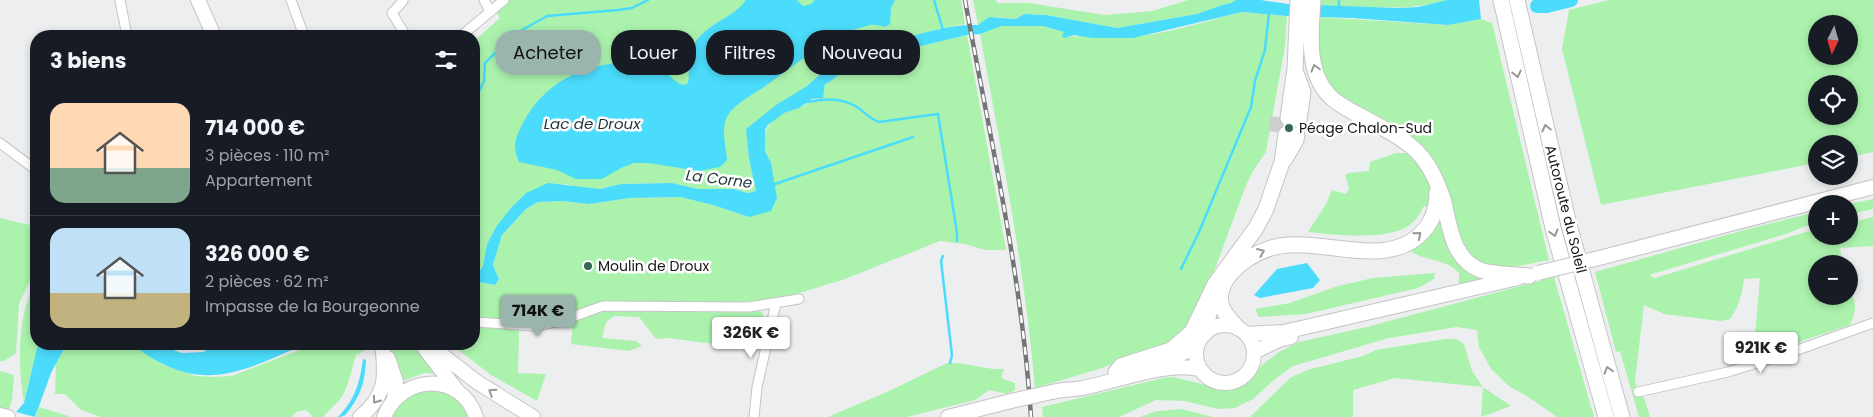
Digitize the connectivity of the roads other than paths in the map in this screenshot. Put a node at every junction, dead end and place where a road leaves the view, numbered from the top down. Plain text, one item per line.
1 (120, 0) edge
2 (198, 0) edge
3 (291, 0) edge
4 (484, 0) edge
5 (504, 0) edge
6 (1298, 0) edge
7 (1313, 0) edge
8 (1501, 0) edge
9 (1517, 0) edge
10 (403, 1) edge
11 (490, 11) junction
12 (126, 30) edge
13 (211, 30) edge
14 (302, 30) edge
15 (402, 30) edge
16 (468, 30) edge
17 (1304, 31) junction
18 (1288, 118) tunnel mouth
19 (1286, 134) tunnel mouth
20 (1, 145) edge
21 (30, 166) edge
22 (1436, 183) junction
23 (1873, 187) edge
24 (1533, 274) junction
25 (1211, 292) junction
26 (799, 299) dead end
27 (776, 303) junction
28 (480, 322) edge
29 (1873, 323) edge
30 (1242, 331) junction
31 (1205, 332) junction
32 (1196, 346) junction
33 (383, 350) edge
34 (384, 350) edge
35 (426, 350) edge
36 (435, 350) edge
37 (1254, 352) junction
38 (1199, 368) junction
39 (1116, 372) junction
40 (1058, 390) junction
41 (458, 392) junction
42 (1638, 392) dead end
43 (386, 411) edge
44 (479, 415) edge
45 (360, 417) edge
46 (534, 417) edge
47 (754, 417) edge
48 (948, 417) edge
49 (1606, 417) edge
50 (1622, 417) edge

1 - 12 street
2 - 13 main road
3 - 14 street
4 - 11 street
5 - 11 street
6 - 17 highway
7 - 17 highway
8 -> 49 highway, Autoroute du Soleil
50 -> 9 highway, Autoroute du Soleil
10 - 15 street
11 - 16 street
17 - 18 highway
22 -> 17 highway
19 - 25 highway
20 - 21 street
22 - 24 highway
30 -> 22 highway
23 - 24 main road, bridge
24 - 30 main road
24 - 37 main road
25 - 31 highway
25 - 39 highway
26 - 27 street
27 - 28 street
27 - 47 street
29 - 42 street
30 - 31 main road
30 - 37 main road
31 - 32 main road
32 - 38 main road
32 - 39 main road
33 -> 45 main road
34 - 43 main road
35 - 41 main road
46 -> 36 main road
37 - 38 main road
38 - 40 main road
39 - 40 main road
40 - 48 main road, bridge
41 - 43 main road
41 - 44 main road

